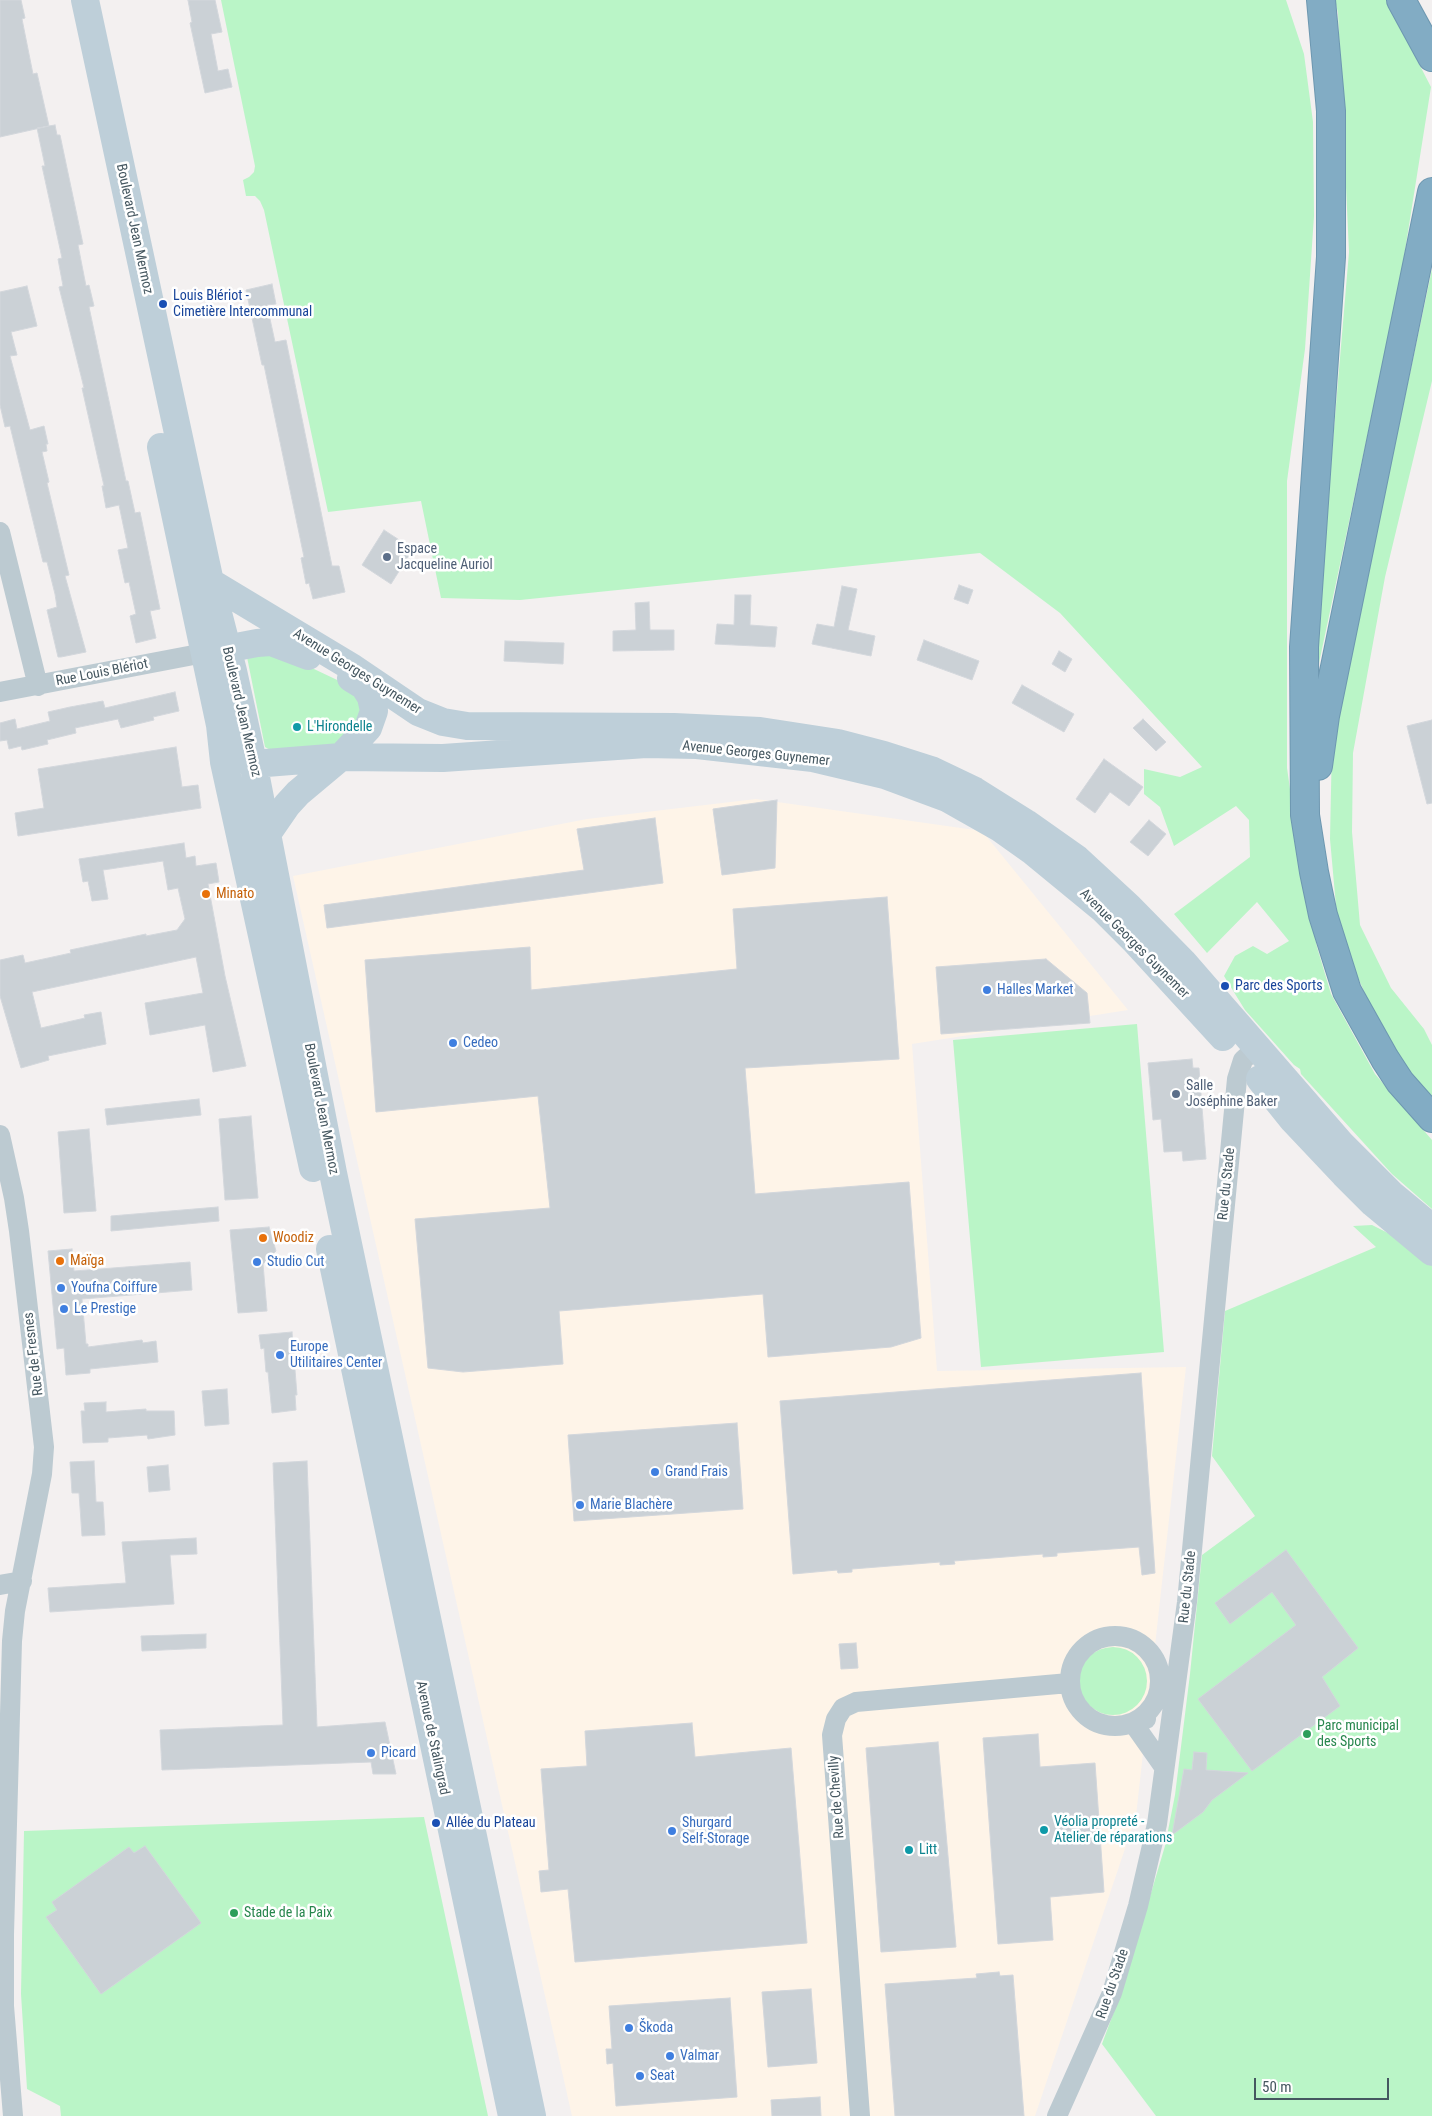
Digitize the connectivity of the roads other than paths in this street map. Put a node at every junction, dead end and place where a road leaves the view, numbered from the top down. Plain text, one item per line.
1 (68, 0) edge
2 (85, 0) edge
3 (1320, 0) edge
4 (1401, 0) edge
5 (1432, 57) edge
6 (1432, 192) edge
7 (0, 532) edge
8 (210, 582) junction
9 (216, 651) junction
10 (341, 666) junction
11 (38, 686) junction
12 (0, 692) edge
13 (220, 725) junction
14 (341, 757) junction
15 (253, 762) junction
16 (931, 770) junction
17 (947, 798) junction
18 (980, 816) junction
19 (267, 834) junction
20 (1077, 858) junction
21 (1323, 914) junction
22 (1249, 1054) junction
23 (1432, 1118) edge
24 (1, 1142) edge
25 (1432, 1228) edge
26 (1432, 1252) edge
27 (376, 1422) junction
28 (23, 1577) junction
29 (0, 1585) edge
30 (1147, 1649) junction
31 (1181, 1653) junction
32 (1069, 1683) junction
33 (1172, 1711) junction
34 (1133, 1723) junction
35 (1164, 1767) junction
36 (2, 1933) edge
37 (13, 2116) edge
38 (512, 2116) edge
39 (532, 2116) edge
40 (860, 2116) edge
41 (1057, 2116) edge

1 - 9 main road, Boulevard Jean Mermoz
2 - 8 main road, Boulevard Jean Mermoz
3 - 21 highway
4 - 5 highway
6 - 21 highway
7 - 11 street
8 - 9 main road, Boulevard Jean Mermoz
8 - 10 main road, Avenue Georges Guynemer
9 - 10 main road
9 - 11 street, Rue Louis Blériot
9 - 13 main road, Boulevard Jean Mermoz
9 - 15 main road, Boulevard Jean Mermoz
10 - 14 main road
10 - 16 main road, Avenue Georges Guynemer
11 - 12 street, Rue Louis Blériot
13 - 15 main road
13 - 27 main road, Boulevard Jean Mermoz
14 - 15 main road, Avenue Georges Guynemer
14 - 17 main road, Avenue Georges Guynemer
14 - 19 main road
15 - 19 main road, Boulevard Jean Mermoz
16 - 17 main road
16 - 20 main road, Avenue Georges Guynemer
17 - 18 main road, Avenue Georges Guynemer
18 - 20 main road
18 - 22 main road, Avenue Georges Guynemer
19 - 27 main road, Boulevard Jean Mermoz
20 - 22 main road
21 - 23 highway
22 - 25 main road, Avenue Georges Guynemer
22 - 26 main road, Avenue Georges Guynemer
22 - 31 street, Rue du Stade
24 - 28 street, Rue de Fresnes
27 - 38 main road, Avenue de Stalingrad
27 - 39 main road, Avenue de Stalingrad
28 - 29 street
28 - 36 street, Rue de Fresnes
30 - 31 street
30 - 32 street
30 - 34 street
31 - 33 street, Rue du Stade
32 - 34 street
32 - 40 street, Rue de Chevilly
33 - 34 street
33 - 35 street, Rue du Stade
34 - 35 street
35 - 41 street, Rue du Stade
36 - 37 street, Rue de Fresnes

